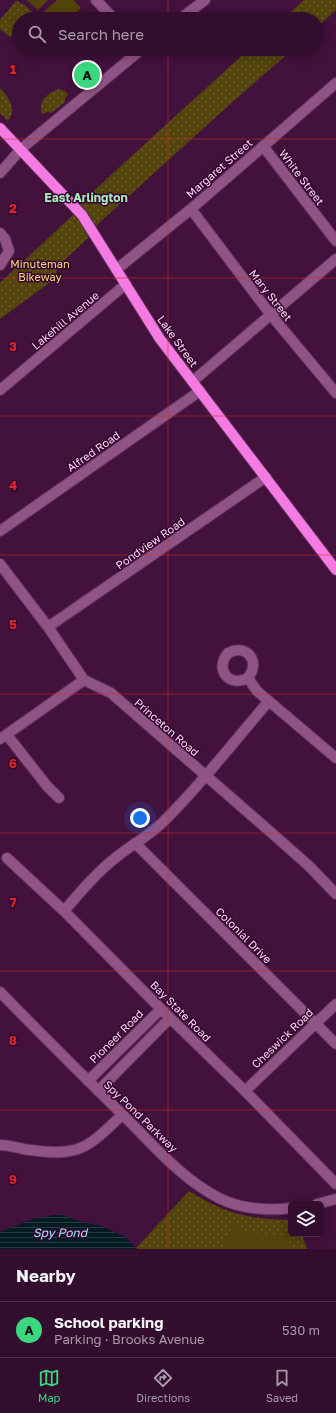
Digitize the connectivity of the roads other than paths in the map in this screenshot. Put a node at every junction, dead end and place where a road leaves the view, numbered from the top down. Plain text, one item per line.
1 (96, 0) edge
2 (205, 0) edge
3 (107, 12) edge
4 (189, 12) edge
5 (134, 56) edge
6 (335, 85) edge
7 (0, 128) edge
8 (263, 146) junction
9 (21, 149) junction
10 (0, 173) edge
11 (191, 209) junction
12 (0, 233) edge
13 (336, 241) edge
14 (336, 259) edge
15 (0, 265) edge
16 (117, 269) junction
17 (126, 284) junction
18 (271, 315) junction
19 (193, 381) junction
20 (0, 390) edge
21 (200, 391) junction
22 (336, 391) edge
23 (266, 477) junction
24 (0, 531) edge
25 (0, 564) edge
26 (336, 570) edge
27 (48, 627) junction
28 (248, 678) dead end
29 (84, 680) junction
30 (269, 701) junction
31 (3, 737) edge
32 (336, 758) edge
33 (206, 776) junction
34 (59, 798) dead end
35 (135, 843) junction
36 (7, 858) dead end
37 (336, 894) edge
38 (64, 911) junction
39 (0, 992) edge
40 (336, 1004) edge
41 (161, 1008) junction
42 (170, 1018) junction
43 (316, 1022) junction
44 (336, 1044) edge
45 (88, 1081) junction
46 (98, 1091) junction
47 (245, 1091) junction
48 (122, 1114) junction
49 (0, 1145) edge
50 (336, 1184) edge
51 (336, 1199) edge
52 (324, 1202) edge
53 (288, 1208) edge

1 - 3 street
2 - 4 street
5 - 9 street
6 - 8 street, Margaret Street
7 - 9 main road, Lake Street
8 - 11 street, Margaret Street
8 - 13 street, White Street
9 - 10 street
9 - 16 main road, Lake Street
11 - 16 street, Margaret Street
11 - 18 street, Mary Street
12 - 15 street
14 - 18 street
16 - 17 main road, Lake Street
17 - 19 main road, Lake Street
17 - 20 street, Lakehill Avenue
18 - 19 street
18 - 22 street, Mary Street
19 - 21 main road, Lake Street
21 - 23 main road, Lake Street
21 - 24 street, Alfred Road
23 - 26 main road, Lake Street
23 - 27 street, Pondview Road
25 - 27 street
27 - 29 street
28 - 30 street
29 - 31 street
29 - 33 street, Princeton Road
30 - 32 street
30 - 33 street
31 - 34 street
33 - 35 street
33 - 37 street, Princeton Road
35 - 38 street
35 - 43 street, Colonial Drive
36 - 38 street, Bay State Road
38 - 41 street, Bay State Road
39 - 45 street, Spy Pond Parkway
40 - 43 street, Cheswick Road
41 - 42 street, Bay State Road
41 - 45 street, Pioneer Road
42 - 46 street
42 - 47 street, Bay State Road
43 - 44 street, Colonial Drive
43 - 47 street, Cheswick Road
45 - 46 street, Spy Pond Parkway
46 - 48 street, Spy Pond Parkway
47 - 50 street, Bay State Road
48 - 49 street
48 - 53 street, Spy Pond Parkway
51 - 52 street

